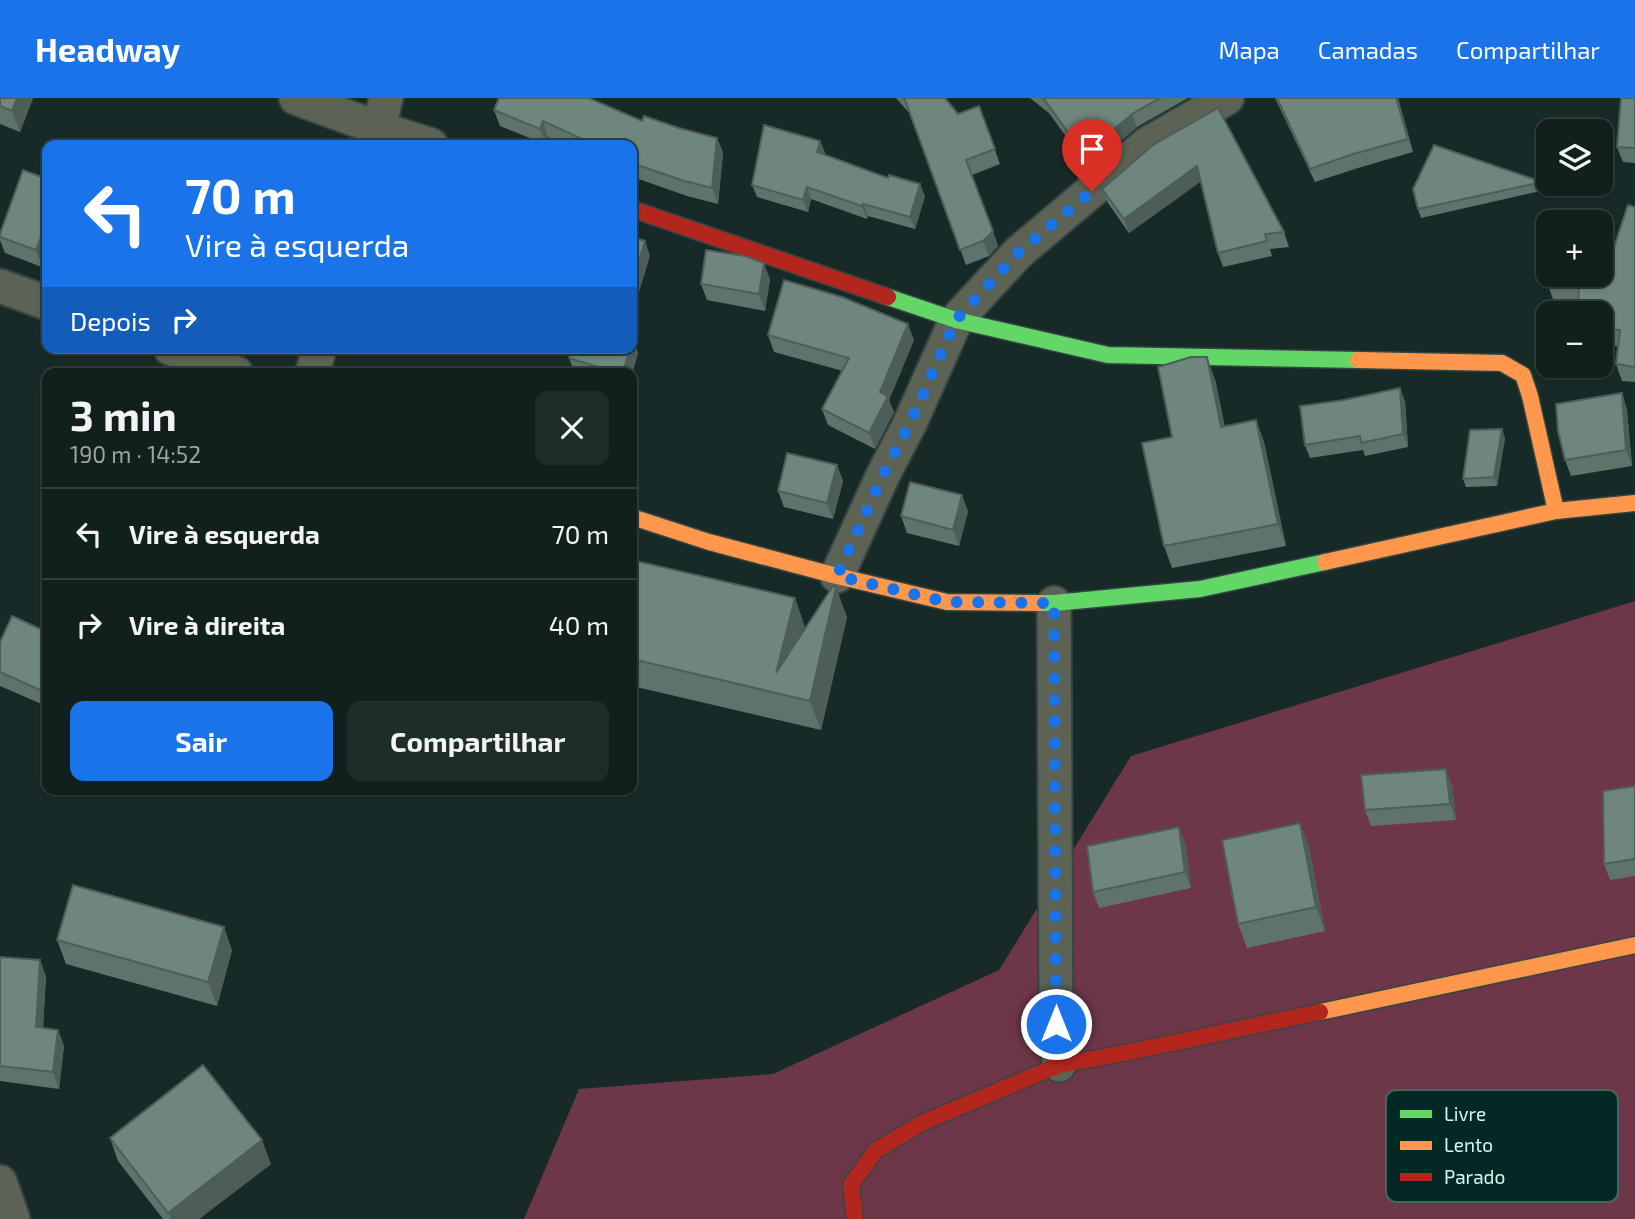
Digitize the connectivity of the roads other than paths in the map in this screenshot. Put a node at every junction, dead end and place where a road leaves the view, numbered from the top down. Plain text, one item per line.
1 (296, 98) edge
2 (1227, 98) edge
3 (380, 124) edge
4 (419, 140) edge
5 (637, 211) edge
6 (0, 286) edge
7 (42, 301) edge
8 (956, 320) junction
9 (186, 354) edge
10 (223, 368) edge
11 (1635, 503) edge
12 (1556, 511) junction
13 (637, 519) edge
14 (837, 576) junction
15 (1054, 603) junction
16 (1635, 946) edge
17 (1059, 1065) junction
18 (0, 1182) edge
19 (13, 1219) edge
20 (855, 1219) edge

1 - 3 street
2 - 8 street
3 - 4 street
5 - 8 street
6 - 7 street
8 - 12 street
8 - 14 street
9 - 10 street
11 - 12 street
12 - 15 street
13 - 14 street
14 - 15 street
15 - 17 street
16 - 17 street
17 - 20 street
18 - 19 street

